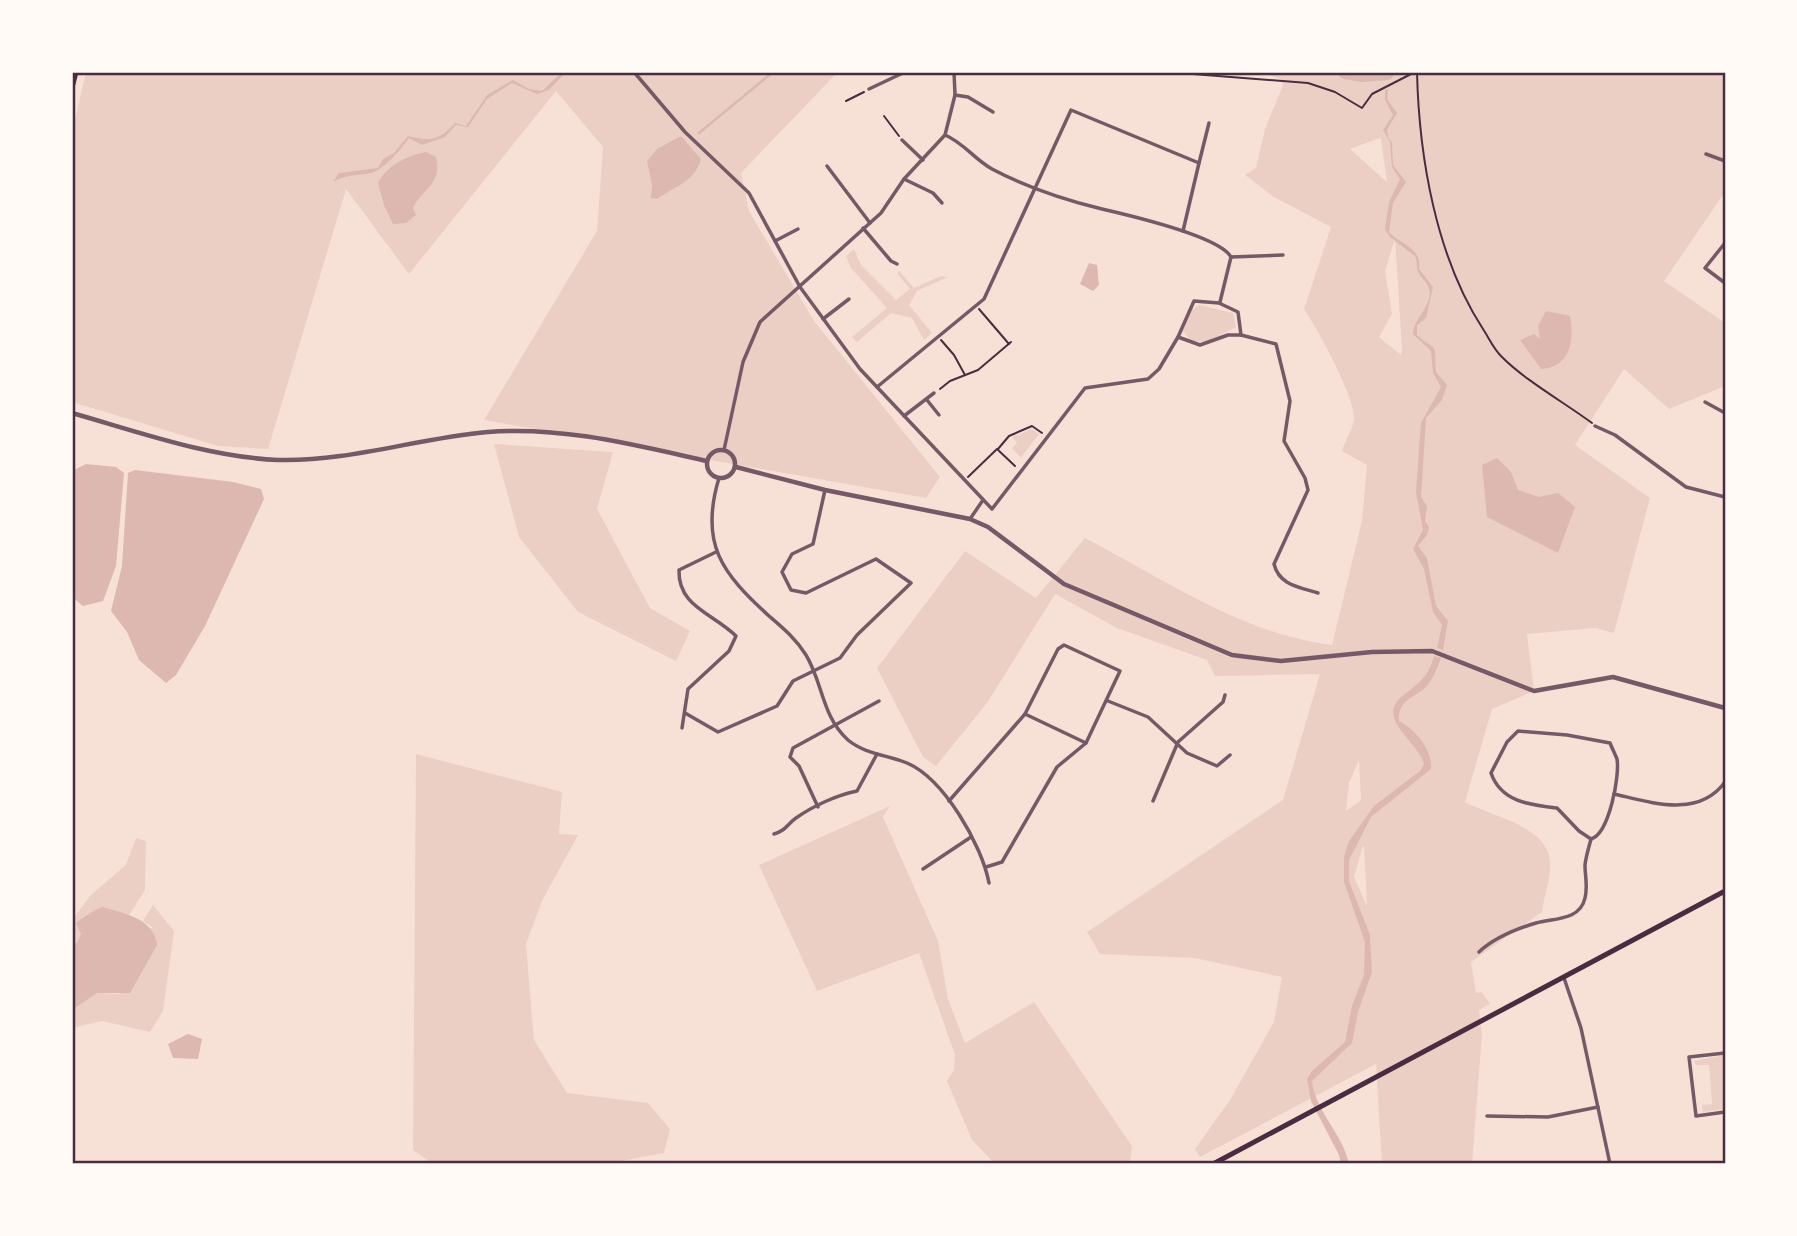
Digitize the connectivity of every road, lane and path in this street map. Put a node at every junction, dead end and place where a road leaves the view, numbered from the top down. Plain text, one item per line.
1 (75, 72) edge
2 (634, 72) edge
3 (905, 72) edge
4 (954, 72) edge
5 (1167, 72) edge
6 (1416, 72) edge
7 (72, 84) edge
8 (869, 89) joint
9 (956, 96) junction
10 (846, 101) dead end
11 (993, 112) dead end
12 (884, 116) dead end
13 (1209, 123) dead end
14 (945, 135) junction
15 (902, 139) joint
16 (1706, 154) dead end
17 (923, 160) junction
18 (1725, 161) edge
19 (1199, 163) junction
20 (827, 166) dead end
21 (904, 179) junction
22 (1035, 187) junction
23 (942, 203) dead end
24 (870, 223) junction
25 (863, 228) junction
26 (798, 229) dead end
27 (1183, 231) junction
28 (774, 241) junction
29 (1725, 243) edge
30 (1283, 256) dead end
31 (1231, 257) junction
32 (897, 264) dead end
33 (1725, 283) edge
34 (800, 287) junction
35 (849, 299) dead end
36 (1219, 303) junction
37 (976, 306) junction
38 (822, 320) junction
39 (1241, 335) junction
40 (938, 337) junction
41 (1178, 337) junction
42 (965, 375) junction
43 (877, 387) junction
44 (934, 393) joint
45 (927, 400) junction
46 (1704, 402) dead end
47 (72, 413) edge
48 (1725, 413) edge
49 (939, 415) dead end
50 (904, 416) junction
51 (1595, 426) joint
52 (1047, 437) junction
53 (997, 449) junction
54 (724, 450) junction
55 (707, 461) junction
56 (736, 467) junction
57 (1022, 473) junction
58 (719, 478) junction
59 (965, 480) junction
60 (825, 490) junction
61 (1725, 496) edge
62 (983, 500) junction
63 (970, 519) junction
64 (716, 552) junction
65 (1318, 593) dead end
66 (813, 669) junction
67 (1225, 695) dead end
68 (879, 701) dead end
69 (1108, 701) junction
70 (1725, 708) edge
71 (685, 713) junction
72 (1025, 714) junction
73 (834, 724) junction
74 (682, 727) dead end
75 (1178, 742) junction
76 (1086, 743) junction
77 (877, 754) junction
78 (1230, 755) dead end
79 (1725, 782) edge
80 (1614, 794) junction
81 (1153, 801) dead end
82 (949, 802) junction
83 (818, 807) junction
84 (774, 834) dead end
85 (971, 837) junction
86 (1591, 839) junction
87 (986, 867) junction
88 (923, 869) dead end
89 (989, 883) dead end
90 (1725, 891) edge
91 (1479, 953) dead end
92 (1564, 978) junction
93 (1725, 1053) edge
94 (1598, 1107) junction
95 (1725, 1112) edge
96 (1487, 1116) dead end
97 (1213, 1164) edge
98 (1610, 1164) edge

1 - 7 highway
2 - 28 street
3 - 8 street
4 - 9 street
5 - 6 path
6 - 51 path
8 - 10 path
9 - 11 street
9 - 14 street
12 - 15 path
13 - 19 street
14 - 17 street
14 - 22 street
15 - 17 street
16 - 18 street
17 - 21 street
19 - 22 street
19 - 27 street
20 - 24 street
21 - 23 street
21 - 24 street
22 - 27 street
22 - 37 street
24 - 25 street
25 - 32 street
25 - 34 street
26 - 28 street
27 - 31 street
28 - 34 street
29 - 33 street
30 - 31 street
31 - 36 street
34 - 38 street
34 - 54 street
35 - 38 street
36 - 39 street
36 - 41 street
37 - 40 street
37 - 42 path
38 - 43 street
39 - 41 street
39 - 65 street
40 - 42 path
40 - 43 street
41 - 52 street
42 - 44 path
43 - 50 street
44 - 45 street
45 - 49 street
45 - 50 street
46 - 48 street
47 - 55 street
50 - 59 street
51 - 61 street
52 - 53 path
52 - 57 street
53 - 57 path
53 - 59 path
54 - 55 street
54 - 56 street
55 - 58 street
56 - 58 street
56 - 60 street
57 - 62 street
58 - 64 street
59 - 62 street
60 - 63 street
60 - 66 street
62 - 63 street
63 - 70 street
64 - 66 street
64 - 71 street
66 - 71 street
66 - 73 street
67 - 75 street
68 - 73 street
69 - 72 street
69 - 75 street
69 - 76 street
71 - 74 street
72 - 76 street
72 - 82 street
73 - 77 street
73 - 83 street
75 - 78 street
75 - 81 street
76 - 87 street
77 - 82 street
77 - 83 street
79 - 80 street
80 - 86 street
80 - 86 street
82 - 85 street
83 - 84 street
85 - 87 street
85 - 88 street
86 - 91 street
87 - 89 street
90 - 92 main road
92 - 94 street
92 - 97 main road
93 - 95 street
94 - 96 street
94 - 98 street

